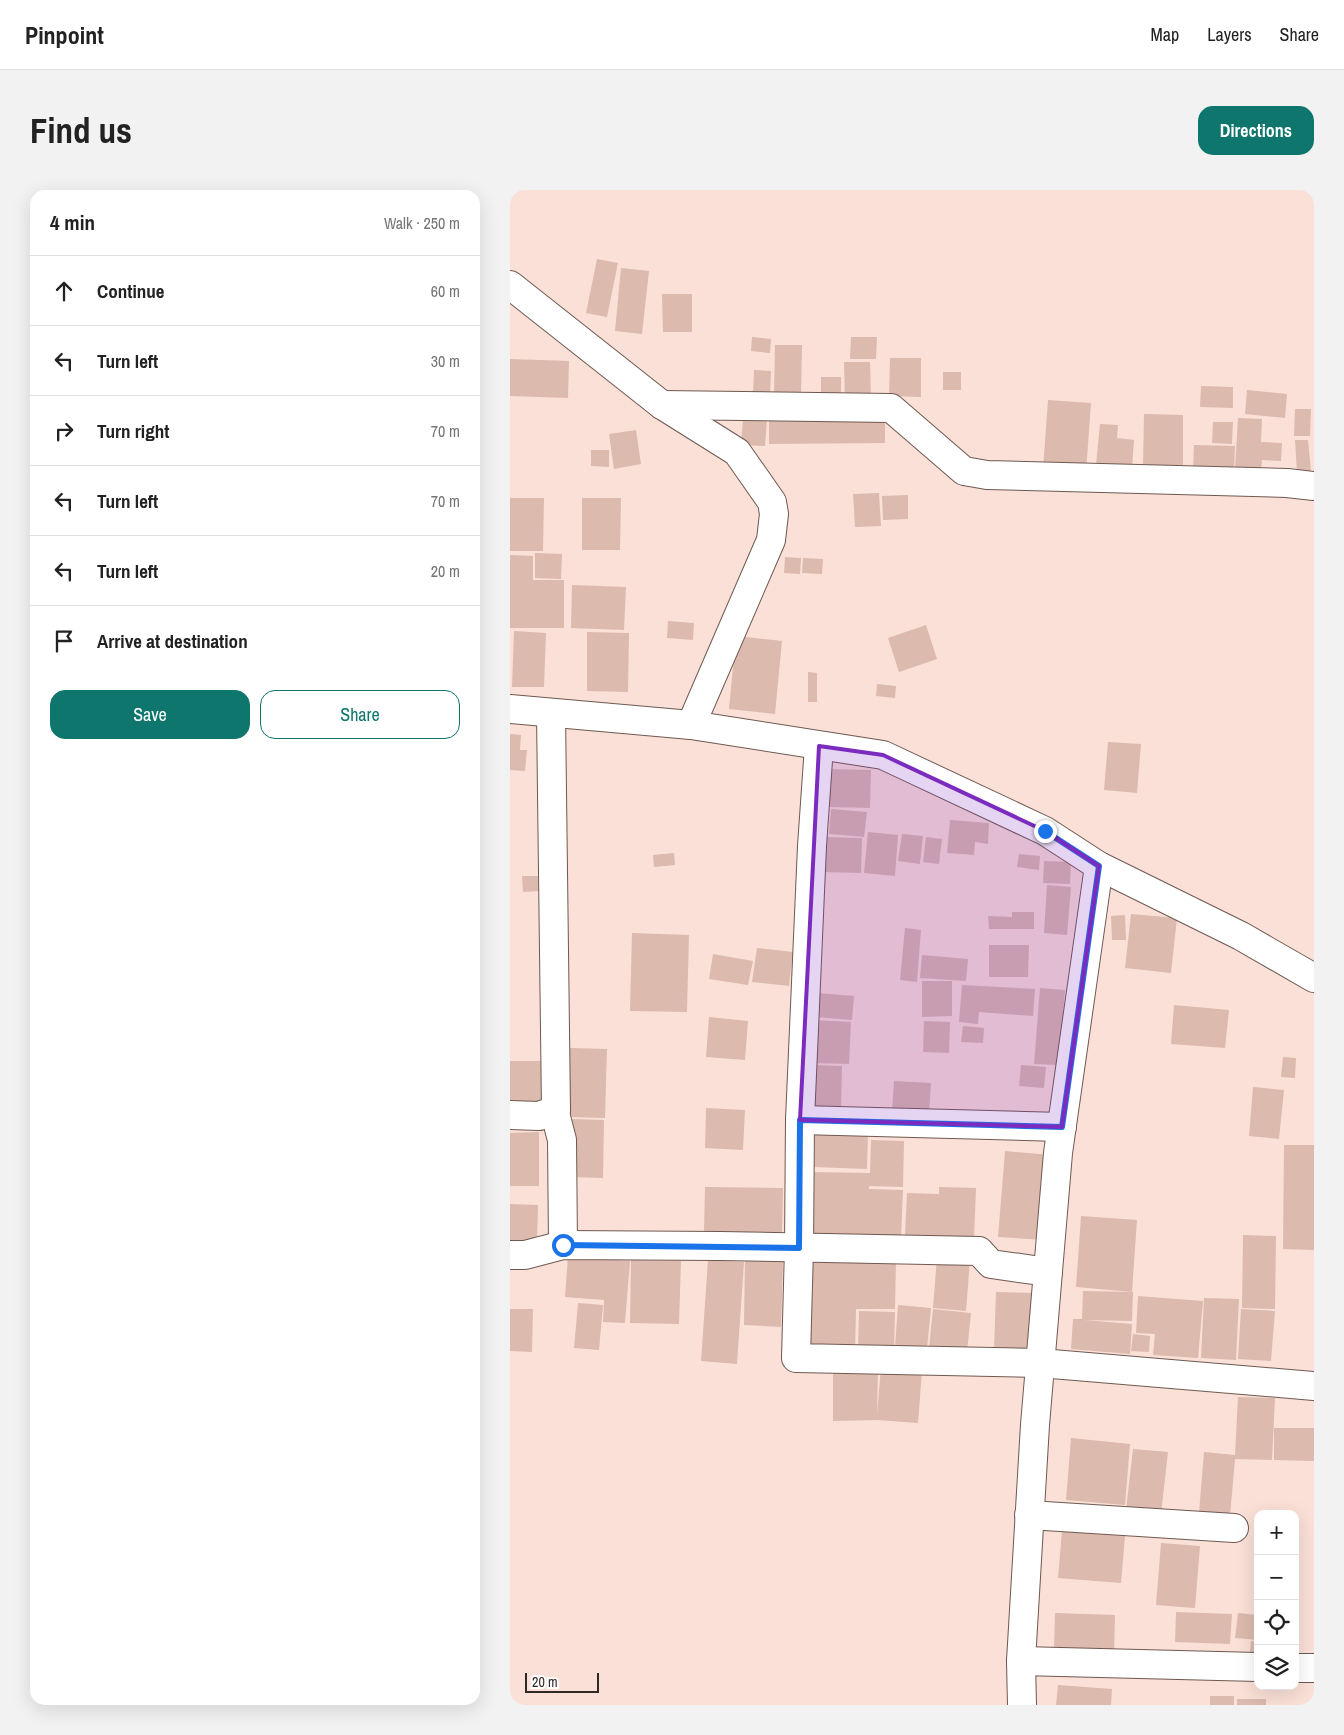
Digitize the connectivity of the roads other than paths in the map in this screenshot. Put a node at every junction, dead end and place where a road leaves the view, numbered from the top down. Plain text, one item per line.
1 (510, 285) edge
2 (662, 405) junction
3 (1314, 486) edge
4 (510, 709) edge
5 (551, 713) junction
6 (690, 725) junction
7 (819, 746) junction
8 (1099, 866) junction
9 (1314, 978) edge
10 (556, 1110) junction
11 (510, 1115) edge
12 (800, 1120) junction
13 (1062, 1127) junction
14 (563, 1245) junction
15 (799, 1248) junction
16 (510, 1255) edge
17 (1048, 1272) junction
18 (1040, 1363) junction
19 (1314, 1386) edge
20 (1030, 1515) junction
21 (1234, 1528) dead end
22 (1021, 1661) junction
23 (1254, 1667) edge
24 (1299, 1668) edge
25 (1314, 1668) edge
26 (1022, 1705) edge

1 - 2 street
2 - 3 street
2 - 6 street
4 - 5 street
5 - 6 street
5 - 10 street
6 - 7 street
7 - 8 street
7 - 12 street
8 - 9 street
8 - 13 street
10 - 11 street
10 - 14 street
12 - 13 street
12 - 15 street
13 - 17 street
14 - 15 street
14 - 16 street
15 - 17 street
15 - 18 street
17 - 18 street
18 - 19 street
18 - 20 street
20 - 21 street
20 - 22 street
22 - 23 street
22 - 26 street
24 - 25 street

